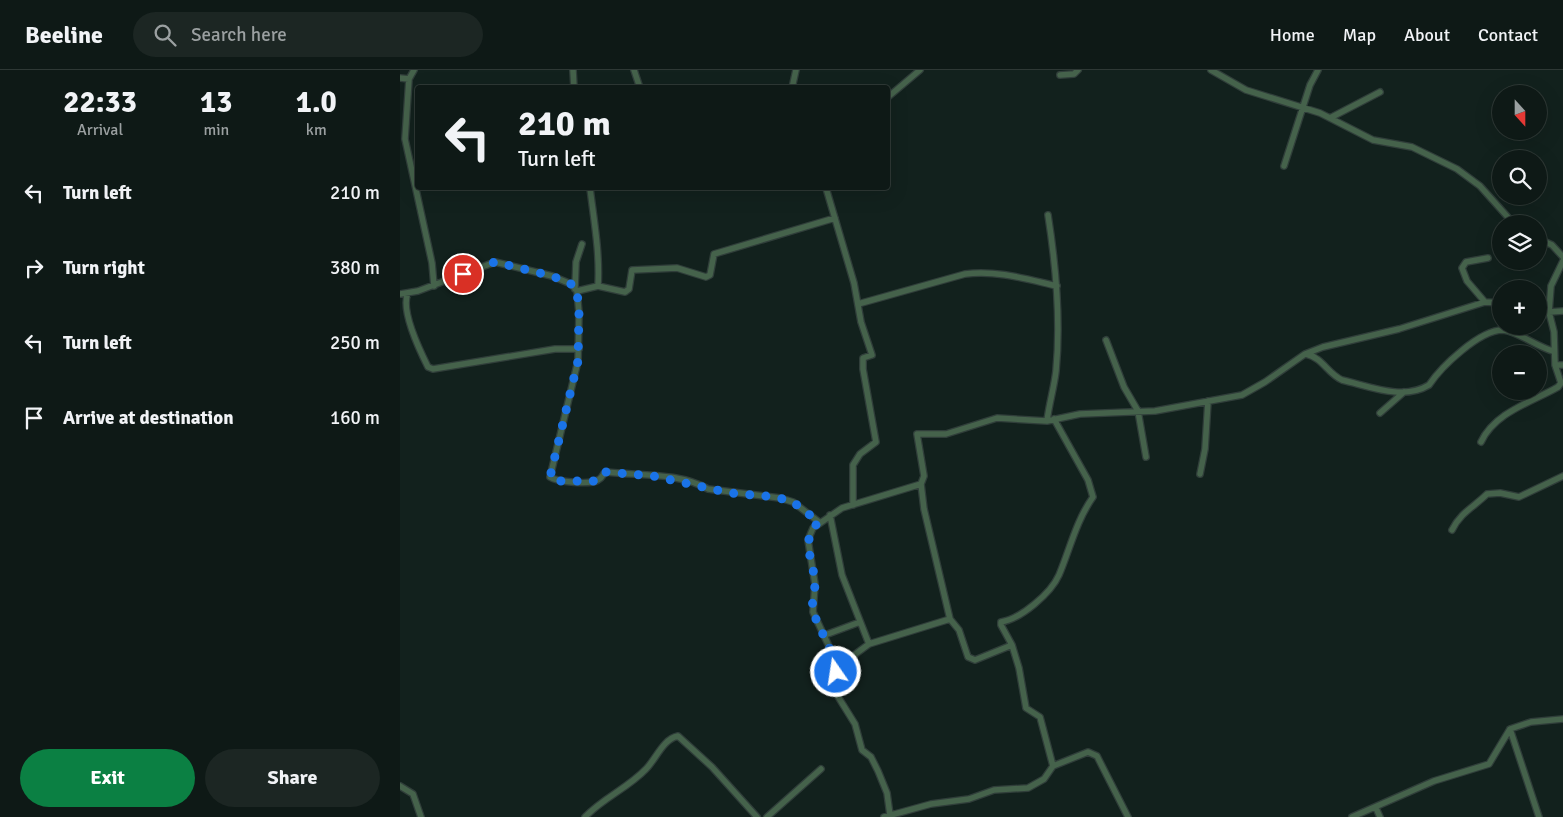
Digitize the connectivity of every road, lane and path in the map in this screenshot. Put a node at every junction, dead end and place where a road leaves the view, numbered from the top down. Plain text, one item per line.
1 (414, 70) edge
2 (573, 70) edge
3 (634, 70) edge
4 (796, 70) edge
5 (920, 70) edge
6 (1078, 70) edge
7 (1211, 70) edge
8 (1318, 70) edge
9 (1060, 75) dead end
10 (400, 78) edge
11 (409, 79) junction
12 (574, 85) edge
13 (639, 85) edge
14 (793, 85) edge
15 (1380, 92) dead end
16 (890, 95) edge
17 (1304, 108) junction
18 (1330, 118) junction
19 (1284, 166) dead end
20 (415, 185) edge
21 (416, 190) edge
22 (590, 190) edge
23 (827, 190) edge
24 (1048, 215) dead end
25 (1506, 215) edge
26 (835, 218) junction
27 (1547, 243) edge
28 (582, 244) dead end
29 (1563, 257) edge
30 (1488, 258) dead end
31 (1563, 261) edge
32 (434, 286) junction
33 (598, 286) junction
34 (1057, 286) junction
35 (576, 290) junction
36 (408, 293) junction
37 (400, 294) edge
38 (1485, 302) junction
39 (1492, 302) edge
40 (858, 304) junction
41 (1563, 311) edge
42 (1549, 312) junction
43 (1106, 340) dead end
44 (579, 349) junction
45 (1553, 351) junction
46 (1305, 354) junction
47 (1554, 365) junction
48 (1563, 365) edge
49 (1562, 385) edge
50 (1404, 392) junction
51 (1208, 401) junction
52 (1138, 411) junction
53 (1380, 413) dead end
54 (1051, 420) junction
55 (1481, 442) dead end
56 (1146, 458) dead end
57 (1200, 474) dead end
58 (1563, 476) edge
59 (921, 484) junction
60 (853, 505) junction
61 (830, 515) junction
62 (819, 522) junction
63 (1452, 530) dead end
64 (950, 619) junction
65 (860, 622) junction
66 (825, 635) junction
67 (869, 644) junction
68 (1012, 646) junction
69 (835, 665) junction
70 (1563, 719) edge
71 (1510, 729) junction
72 (1053, 766) junction
73 (821, 769) dead end
74 (400, 786) edge
75 (1376, 808) junction
76 (890, 814) junction
77 (421, 817) edge
78 (585, 817) edge
79 (757, 817) edge
80 (767, 817) edge
81 (884, 817) edge
82 (1128, 817) edge
83 (1352, 817) edge
84 (1380, 817) edge
85 (1539, 817) edge

1 - 11 street
2 - 12 street
3 - 13 street
4 - 14 street
5 - 16 street
6 - 9 street
7 - 17 street
8 - 17 street
10 - 11 street
11 - 20 street
15 - 18 street
17 - 18 street
17 - 19 street
18 - 25 street
21 - 32 street
22 - 33 street
23 - 26 street
24 - 34 street
26 - 33 street
26 - 40 street
27 - 29 street
28 - 35 street
30 - 38 street
31 - 42 street
32 - 35 street
32 - 36 street
33 - 35 street
34 - 40 street
34 - 54 street
35 - 44 street
36 - 37 street
36 - 44 street
38 - 39 street
38 - 46 street
40 - 60 street
41 - 42 street
42 - 45 street
43 - 52 street
44 - 62 street
45 - 47 street
45 - 50 street
46 - 50 street
46 - 51 street
47 - 48 street
47 - 49 street
49 - 55 street
50 - 53 street
51 - 52 street
51 - 57 street
52 - 54 street
52 - 56 street
54 - 59 street
54 - 68 street
58 - 63 street
59 - 60 street
59 - 64 street
60 - 61 street
61 - 62 street
61 - 65 street
62 - 66 street
64 - 67 street
64 - 68 street
65 - 66 street
65 - 67 street
66 - 69 street
67 - 69 street
68 - 72 street
69 - 76 street
70 - 71 street
71 - 75 street
71 - 85 street
72 - 76 street
72 - 82 street
73 - 80 street
74 - 77 street
75 - 83 street
75 - 84 street
76 - 81 street
78 - 79 street

